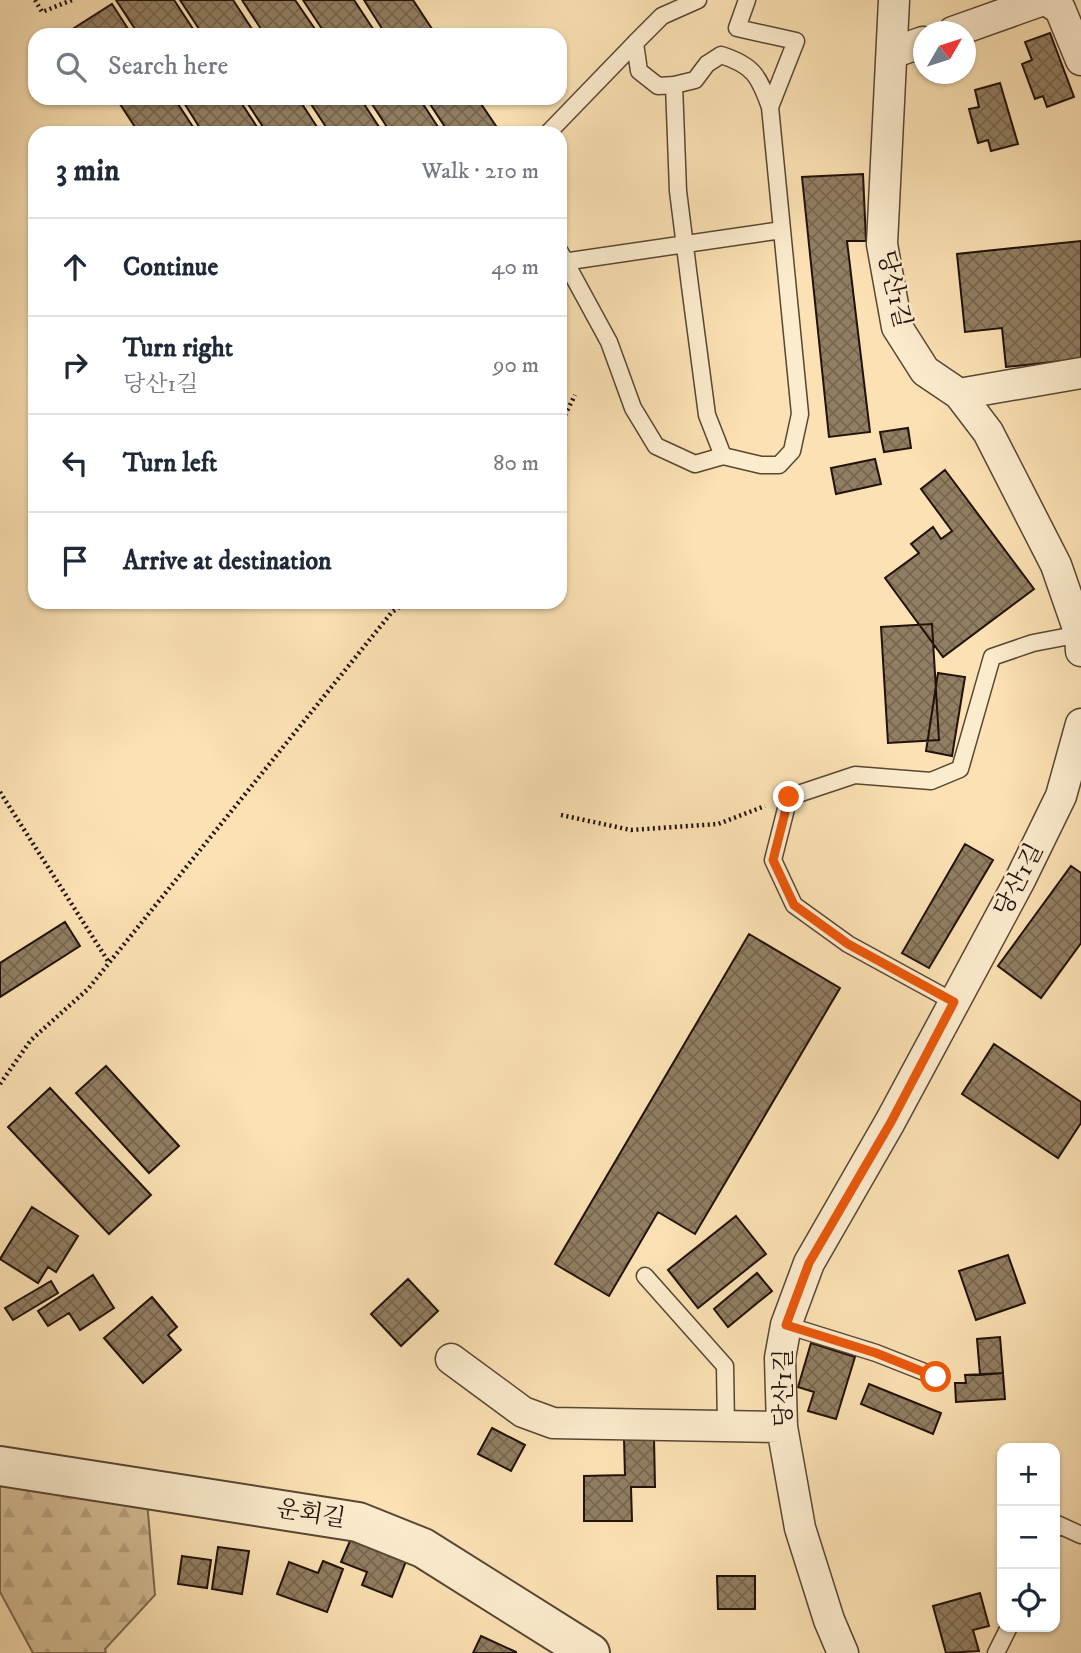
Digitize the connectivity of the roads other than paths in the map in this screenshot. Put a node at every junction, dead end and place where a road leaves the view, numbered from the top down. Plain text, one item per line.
1 (698, 0) edge
2 (747, 0) edge
3 (894, 0) edge
4 (1045, 0) edge
5 (976, 24) edge
6 (635, 43) junction
7 (913, 46) edge
8 (892, 53) junction
9 (1081, 60) edge
10 (674, 85) junction
11 (770, 107) junction
12 (555, 126) edge
13 (782, 230) junction
14 (685, 243) junction
15 (567, 256) edge
16 (567, 266) edge
17 (1081, 373) edge
18 (960, 394) junction
19 (723, 456) junction
20 (1080, 643) edge
21 (1080, 732) edge
22 (954, 1002) junction
23 (645, 1276) dead end
24 (786, 1325) junction
25 (451, 1359) dead end
26 (936, 1377) dead end
27 (726, 1426) junction
28 (782, 1427) junction
29 (0, 1466) edge
30 (1060, 1525) edge
31 (1081, 1535) edge
32 (1006, 1632) edge
33 (583, 1652) edge
34 (843, 1653) edge
35 (996, 1653) edge

1 - 6 lane
2 - 11 lane
3 - 8 street, 당산1길
4 - 5 street
4 - 9 street
6 - 10 lane
6 - 12 lane
7 - 8 street
8 - 18 street, 당산1길
10 - 11 lane
10 - 14 lane
11 - 13 lane
13 - 14 lane
13 - 19 lane
14 - 15 lane
14 - 19 lane
16 - 19 lane
17 - 18 street
18 - 20 street, 당산1길
20 - 22 lane
21 - 22 street, 당산1길
22 - 24 street, 당산1길
23 - 27 lane
24 - 26 lane
24 - 28 street, 당산1길
25 - 27 street
27 - 28 street
28 - 34 street, 당산1길
29 - 33 street, 운회길
30 - 31 lane
32 - 35 lane

